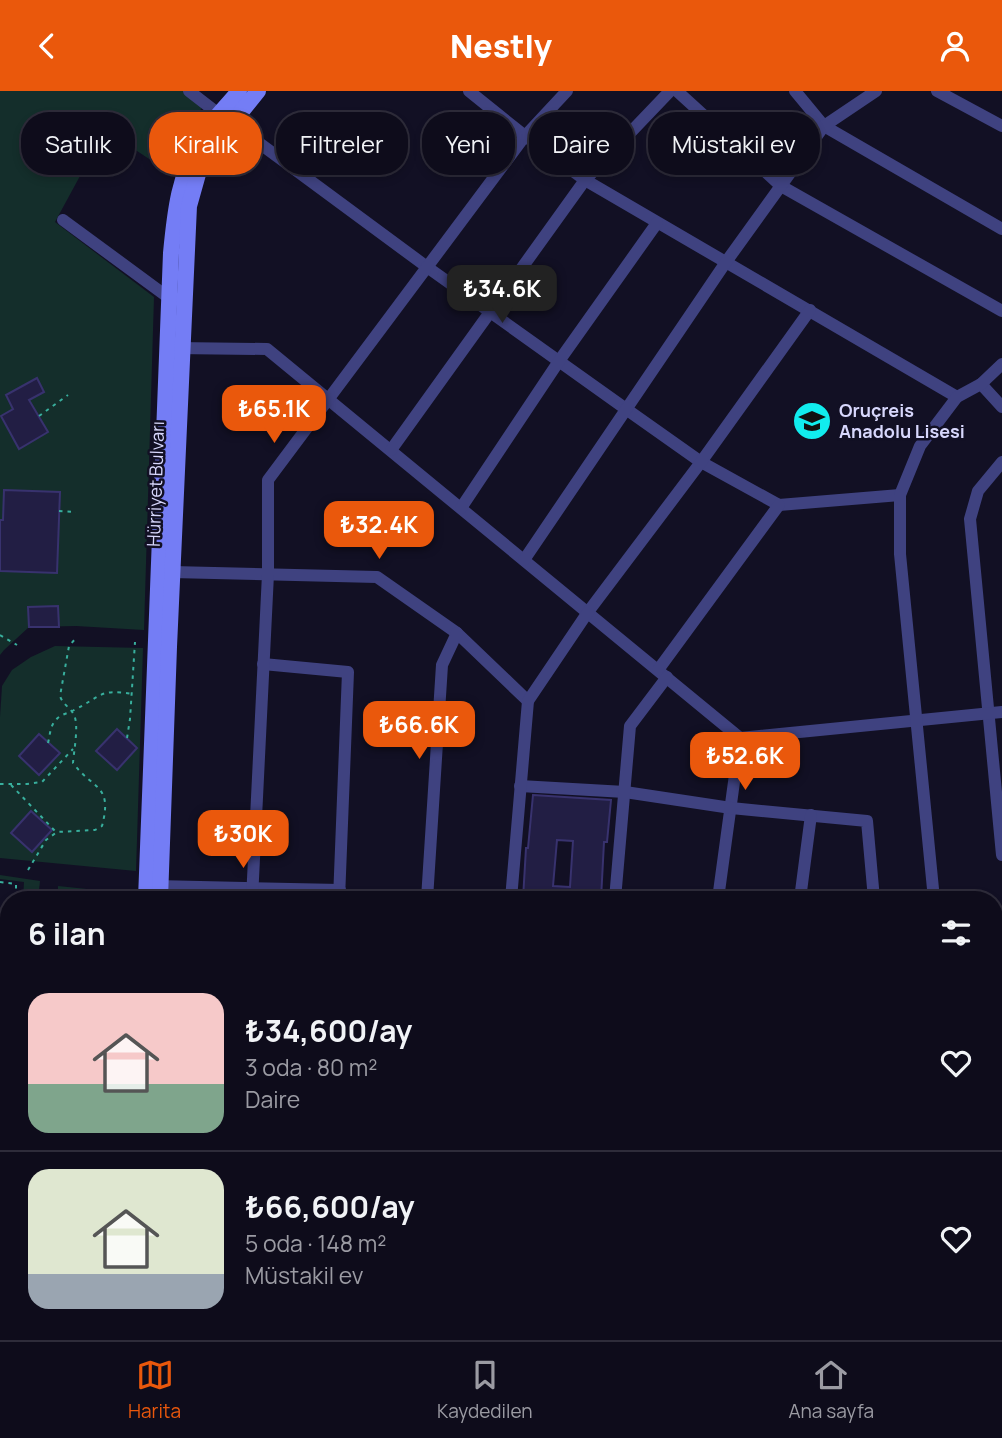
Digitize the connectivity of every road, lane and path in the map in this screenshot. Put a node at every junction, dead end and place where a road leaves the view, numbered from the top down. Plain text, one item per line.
1 (189, 91) edge
2 (239, 91) edge
3 (258, 91) edge
4 (468, 91) edge
5 (567, 91) edge
6 (670, 91) edge
7 (677, 91) edge
8 (795, 91) edge
9 (876, 91) edge
10 (937, 91) edge
11 (217, 112) edge
12 (229, 112) edge
13 (234, 112) edge
14 (824, 126) junction
15 (1002, 126) edge
16 (525, 136) junction
17 (262, 146) edge
18 (184, 175) edge
19 (198, 175) edge
20 (584, 180) junction
21 (781, 186) junction
22 (63, 221) dead end
23 (657, 223) junction
24 (1002, 229) edge
25 (726, 262) junction
26 (427, 267) junction
27 (169, 297) junction
28 (810, 310) junction
29 (1002, 311) edge
30 (490, 313) junction
31 (174, 348) junction
32 (559, 361) junction
33 (1002, 364) edge
34 (981, 384) junction
35 (68, 395) dead end
36 (957, 397) junction
37 (328, 399) junction
38 (1002, 407) edge
39 (626, 409) junction
40 (39, 416) dead end
41 (391, 450) junction
42 (701, 462) junction
43 (1002, 462) edge
44 (900, 495) junction
45 (779, 505) junction
46 (461, 508) junction
47 (59, 511) dead end
48 (76, 512) dead end
49 (524, 560) junction
50 (172, 572) junction
51 (268, 574) junction
52 (588, 612) junction
53 (457, 633) junction
54 (0, 635) edge
55 (76, 638) dead end
56 (135, 642) dead end
57 (17, 645) dead end
58 (263, 664) junction
59 (662, 674) junction
60 (132, 694) junction
61 (528, 701) junction
62 (73, 711) junction
63 (1002, 712) edge
64 (988, 713) junction
65 (916, 719) junction
66 (127, 738) dead end
67 (740, 738) junction
68 (48, 743) dead end
69 (74, 748) junction
70 (0, 784) edge
71 (10, 784) junction
72 (520, 786) junction
73 (625, 792) junction
74 (731, 808) junction
75 (811, 815) junction
76 (57, 832) junction
77 (1002, 855) edge
78 (27, 870) dead end
79 (0, 882) edge
80 (16, 891) edge
81 (154, 891) edge
82 (154, 891) edge
83 (253, 891) edge
84 (340, 891) edge
85 (428, 891) edge
86 (512, 891) edge
87 (616, 891) edge
88 (719, 891) edge
89 (801, 891) edge
90 (873, 891) edge
91 (933, 891) edge

1 - 11 street
2 - 12 main road, Hürriyet Bulvarı
3 - 13 main road, Hürriyet Bulvarı
4 - 16 street
5 - 16 street
6 - 20 street
7 - 21 street
8 - 14 street
9 - 14 street
10 - 15 street
14 - 21 street
14 - 24 street
16 - 20 street
16 - 26 street
17 - 26 street
18 - 27 main road, Hürriyet Bulvarı
19 - 31 main road, Hürriyet Bulvarı
20 - 23 street
20 - 30 street
21 - 25 street
21 - 29 street
22 - 27 street
23 - 25 street
23 - 32 street
25 - 28 street
25 - 39 street
26 - 30 street
26 - 37 street
27 - 31 main road, Hürriyet Bulvarı
28 - 36 street
28 - 42 street
30 - 32 street
30 - 41 street
31 - 37 street
31 - 50 main road, Hürriyet Bulvarı
31 - 81 main road, Hürriyet Bulvarı
32 - 39 street
32 - 46 street
33 - 34 street
34 - 36 street
34 - 38 street
35 - 40 path
36 - 44 street
37 - 41 street
37 - 51 street
39 - 42 street
39 - 49 street
41 - 46 street
42 - 45 street
42 - 52 street
43 - 64 street
44 - 45 street
44 - 65 street
45 - 59 street
46 - 49 street
47 - 48 path
49 - 52 street
50 - 51 street
50 - 82 main road, Hürriyet Bulvarı
51 - 53 street
51 - 58 street
52 - 59 street
52 - 61 street
53 - 61 street
53 - 85 street
54 - 57 path
55 - 62 path
56 - 60 path
58 - 83 street
58 - 84 street
59 - 67 street
59 - 73 street
60 - 62 path
60 - 66 path
61 - 72 street
62 - 68 path
62 - 69 path
63 - 64 street
64 - 65 street
64 - 77 street
65 - 67 street
65 - 91 street
67 - 74 street
69 - 71 path
69 - 76 path
70 - 71 path
71 - 76 path
72 - 73 street
72 - 86 street
73 - 74 street
73 - 87 street
74 - 75 street
74 - 88 street
75 - 89 street
75 - 90 street
76 - 78 path
79 - 80 path

